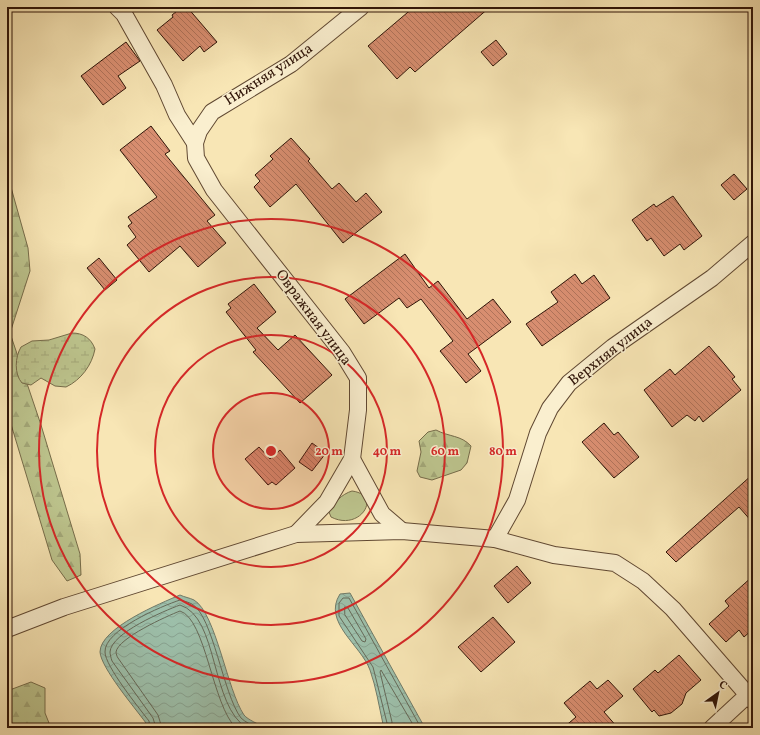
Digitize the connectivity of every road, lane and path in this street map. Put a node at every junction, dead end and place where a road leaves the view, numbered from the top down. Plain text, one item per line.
1 (117, 7) edge
2 (361, 7) edge
3 (197, 137) junction
4 (753, 243) edge
5 (352, 460) junction
6 (402, 531) junction
7 (296, 534) junction
8 (495, 539) junction
9 (7, 629) edge
10 (751, 695) edge
11 (712, 728) edge

1 - 3 street
2 - 3 street, Нижняя улица
3 - 5 street, Овражная улица
4 - 8 street, Верхняя улица
5 - 6 street
5 - 7 street, Овражная улица
6 - 7 street
6 - 8 street
7 - 9 street
8 - 10 street
10 - 11 street

